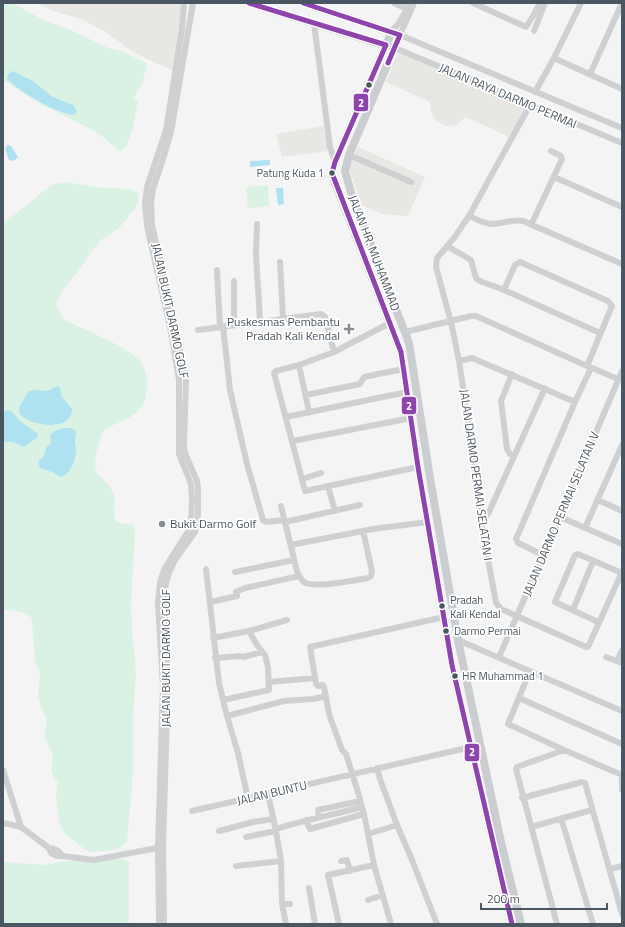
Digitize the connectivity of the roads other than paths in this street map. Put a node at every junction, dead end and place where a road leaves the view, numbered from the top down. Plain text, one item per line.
1 (249, 3) edge
2 (303, 3) edge
3 (394, 3) edge
4 (410, 3) edge
5 (414, 3) edge
6 (473, 3) edge
7 (540, 3) edge
8 (545, 3) edge
9 (581, 3) edge
10 (622, 3) edge
11 (184, 4) edge
12 (192, 4) edge
13 (320, 5) edge
14 (407, 9) junction
15 (314, 23) junction
16 (185, 29) junction
17 (534, 31) dead end
18 (392, 32) junction
19 (400, 35) junction
20 (386, 45) junction
21 (395, 48) junction
22 (554, 58) junction
23 (590, 74) junction
24 (621, 86) edge
25 (535, 92) junction
26 (555, 100) junction
27 (530, 104) junction
28 (549, 113) junction
29 (622, 128) edge
30 (622, 143) edge
31 (551, 151) dead end
32 (349, 155) junction
33 (335, 162) junction
34 (554, 177) junction
35 (411, 182) dead end
36 (622, 207) edge
37 (469, 216) junction
38 (257, 224) dead end
39 (531, 225) junction
40 (447, 246) junction
41 (280, 262) dead end
42 (622, 264) edge
43 (217, 270) dead end
44 (234, 281) dead end
45 (504, 290) junction
46 (392, 299) junction
47 (382, 303) junction
48 (283, 318) junction
49 (260, 321) junction
50 (451, 322) junction
51 (390, 323) junction
52 (234, 325) junction
53 (221, 327) junction
54 (198, 330) dead end
55 (405, 332) junction
56 (600, 333) junction
57 (334, 352) junction
58 (459, 361) junction
59 (299, 365) junction
60 (589, 367) junction
61 (403, 369) junction
62 (622, 371) edge
63 (512, 374) junction
64 (618, 379) junction
65 (545, 388) junction
66 (407, 392) junction
67 (306, 395) junction
68 (575, 402) junction
69 (309, 412) junction
70 (286, 417) junction
71 (411, 418) junction
72 (293, 441) junction
73 (622, 445) edge
74 (514, 456) junction
75 (419, 470) junction
76 (429, 470) junction
77 (321, 474) dead end
78 (302, 479) junction
79 (431, 484) junction
80 (328, 486) junction
81 (422, 487) junction
82 (598, 500) junction
83 (360, 505) dead end
84 (281, 506) dead end
85 (335, 511) junction
86 (622, 512) edge
87 (560, 517) junction
88 (284, 521) junction
89 (481, 521) junction
90 (428, 522) junction
91 (585, 528) junction
92 (364, 531) junction
93 (622, 544) edge
94 (291, 545) junction
95 (543, 555) junction
96 (294, 560) junction
97 (593, 560) junction
98 (206, 569) dead end
99 (235, 572) dead end
100 (622, 573) edge
101 (446, 574) junction
102 (299, 576) junction
103 (437, 576) junction
104 (210, 602) junction
105 (573, 610) junction
106 (516, 616) junction
107 (444, 617) junction
108 (288, 620) dead end
109 (598, 622) junction
110 (249, 631) junction
111 (214, 638) junction
112 (458, 640) junction
113 (622, 650) edge
114 (262, 652) junction
115 (498, 657) junction
116 (606, 657) dead end
117 (215, 658) junction
118 (620, 662) edge
119 (530, 671) junction
120 (315, 678) junction
121 (269, 682) junction
122 (326, 696) junction
123 (519, 698) junction
124 (223, 700) junction
125 (622, 711) edge
126 (227, 716) junction
127 (622, 744) edge
128 (471, 747) junction
129 (564, 750) junction
130 (377, 768) junction
131 (3, 770) edge
132 (352, 774) junction
133 (622, 775) edge
134 (622, 778) edge
135 (622, 790) edge
136 (268, 794) junction
137 (522, 798) junction
138 (248, 799) junction
139 (360, 800) junction
140 (362, 807) junction
141 (592, 810) junction
142 (192, 811) dead end
143 (364, 814) junction
144 (319, 818) junction
145 (562, 818) junction
146 (273, 819) junction
147 (306, 820) junction
148 (3, 823) edge
149 (397, 825) junction
150 (21, 827) junction
151 (531, 827) junction
152 (276, 830) junction
153 (219, 831) dead end
154 (368, 834) junction
155 (246, 836) dead end
156 (497, 843) junction
157 (161, 848) junction
158 (281, 861) junction
159 (341, 861) dead end
160 (374, 865) junction
161 (236, 866) dead end
162 (622, 866) edge
163 (610, 869) junction
164 (350, 871) junction
165 (308, 888) dead end
166 (383, 894) junction
167 (368, 900) dead end
168 (282, 904) junction
169 (290, 904) dead end
170 (622, 914) edge
171 (159, 924) edge
172 (164, 924) edge
173 (286, 924) edge
174 (315, 924) edge
175 (339, 924) edge
176 (391, 924) edge
177 (437, 924) edge
178 (512, 924) edge
179 (521, 924) edge
180 (557, 924) edge
181 (593, 924) edge

1 - 15 main road
2 - 13 main road
3 - 14 street
4 - 14 street
5 - 19 street
6 - 7 street
8 - 17 street
9 - 22 street
10 - 23 street
11 - 12 street
11 - 16 street, JALAN BUKIT DARMO GOLF
12 - 16 street, JALAN BUKIT DARMO GOLF
13 - 18 main road
14 - 18 street
15 - 20 main road
15 - 33 street
16 - 157 street, JALAN BUKIT DARMO GOLF
18 - 19 main road
18 - 20 main road, JALAN HR. MUHAMMAD
19 - 21 main road, JALAN HR. MUHAMMAD
19 - 25 street, JALAN RAYA DARMO PERMAI
20 - 21 main road
20 - 33 main road, JALAN HR. MUHAMMAD
21 - 27 street, JALAN RAYA DARMO PERMAI
21 - 32 main road, JALAN HR. MUHAMMAD
22 - 23 street
22 - 25 street
23 - 24 street
25 - 26 street, JALAN RAYA DARMO PERMAI
26 - 28 street
26 - 29 street, JALAN RAYA DARMO PERMAI
27 - 28 street, JALAN RAYA DARMO PERMAI
27 - 37 street, JALAN DARMO PERMAI SELATAN I
28 - 30 street, JALAN RAYA DARMO PERMAI
31 - 34 street
32 - 35 street
32 - 46 main road, JALAN HR. MUHAMMAD
33 - 47 main road, JALAN HR. MUHAMMAD
34 - 36 street
34 - 39 street
37 - 39 street
37 - 40 street, JALAN DARMO PERMAI SELATAN I
38 - 49 street
39 - 42 street
40 - 45 street
40 - 50 street, JALAN DARMO PERMAI SELATAN I
41 - 48 street
43 - 53 street
44 - 52 street
45 - 56 street
45 - 56 street
46 - 47 main road
46 - 55 main road, JALAN HR. MUHAMMAD
47 - 51 main road, JALAN HR. MUHAMMAD
48 - 49 street
48 - 57 street
49 - 52 street
50 - 55 street
50 - 58 street, JALAN DARMO PERMAI SELATAN I
50 - 60 street
51 - 57 street
51 - 61 main road, JALAN HR. MUHAMMAD
52 - 53 street
53 - 54 street
53 - 88 street
55 - 76 main road, JALAN HR. MUHAMMAD
56 - 60 street
57 - 59 street
58 - 63 street
58 - 89 street, JALAN DARMO PERMAI SELATAN I
59 - 67 street
59 - 70 street
60 - 64 street
60 - 68 street
61 - 66 main road, JALAN HR. MUHAMMAD
61 - 67 street
62 - 64 street, JALAN DARMO PERMAI SELATAN V
63 - 65 street
63 - 74 street
64 - 87 street, JALAN DARMO PERMAI SELATAN V
65 - 68 street
65 - 74 street
66 - 69 street
66 - 71 main road, JALAN HR. MUHAMMAD
67 - 69 street
68 - 95 street
69 - 70 street
70 - 72 street
71 - 72 street
71 - 75 main road, JALAN HR. MUHAMMAD
72 - 78 street
73 - 82 street
74 - 89 street
75 - 76 main road
75 - 80 street
75 - 81 main road, JALAN HR. MUHAMMAD
76 - 79 main road, JALAN HR. MUHAMMAD
77 - 78 street
78 - 80 street
79 - 81 main road
79 - 101 main road, JALAN HR. MUHAMMAD
80 - 85 street
81 - 90 main road, JALAN HR. MUHAMMAD
82 - 86 street
82 - 91 street
83 - 85 street
84 - 88 street
85 - 88 street
87 - 91 street
87 - 95 street, JALAN DARMO PERMAI SELATAN V
88 - 94 street
89 - 106 street, JALAN DARMO PERMAI SELATAN I
90 - 92 street
90 - 103 main road, JALAN HR. MUHAMMAD
91 - 93 street
92 - 94 street
92 - 102 street
94 - 96 street
95 - 106 street, JALAN DARMO PERMAI SELATAN V
96 - 99 street
96 - 102 street
97 - 100 street
97 - 105 street
97 - 105 street
98 - 104 street
100 - 109 street
101 - 103 main road
101 - 112 main road, JALAN HR. MUHAMMAD
102 - 104 street
103 - 107 main road, JALAN HR. MUHAMMAD
104 - 111 street
105 - 109 street
106 - 109 street
106 - 115 street, JALAN DARMO PERMAI SELATAN V
107 - 120 street
107 - 128 main road, JALAN HR. MUHAMMAD
108 - 110 street
110 - 111 street
110 - 114 street
111 - 117 street
112 - 115 street
112 - 156 main road, JALAN HR. MUHAMMAD
113 - 118 street
114 - 117 street
114 - 121 street
115 - 119 street
116 - 118 street
117 - 124 street
119 - 123 street
119 - 125 street
120 - 121 street
120 - 122 street
121 - 124 street
122 - 126 street
122 - 132 street
123 - 127 street
123 - 129 street
124 - 126 street
126 - 138 street
128 - 130 street, JALAN BUNTU
128 - 156 main road, JALAN HR. MUHAMMAD
129 - 133 street
129 - 137 street
130 - 132 street, JALAN BUNTU
130 - 149 street
131 - 150 street
132 - 136 street, JALAN BUNTU
132 - 139 street
134 - 135 street
136 - 138 street, JALAN BUNTU
136 - 146 street
137 - 141 street
137 - 151 street
138 - 142 street, JALAN BUNTU
139 - 140 street
139 - 144 street
140 - 143 street
140 - 144 street
141 - 145 street
141 - 163 street
143 - 147 street
143 - 154 street
144 - 147 street
145 - 151 street
145 - 181 street
146 - 152 street
146 - 153 street
147 - 152 street
148 - 150 street
149 - 154 street
149 - 177 street
150 - 157 street
151 - 180 street
152 - 155 street
152 - 158 street
154 - 160 street
156 - 178 main road
156 - 179 main road
157 - 171 street, JALAN BUKIT DARMO GOLF
157 - 172 street, JALAN BUKIT DARMO GOLF
158 - 161 street
158 - 168 street
159 - 164 street
160 - 164 street
160 - 166 street
162 - 163 street
163 - 170 street
164 - 175 street
165 - 174 street
166 - 167 street
166 - 176 street
168 - 169 street
168 - 173 street

